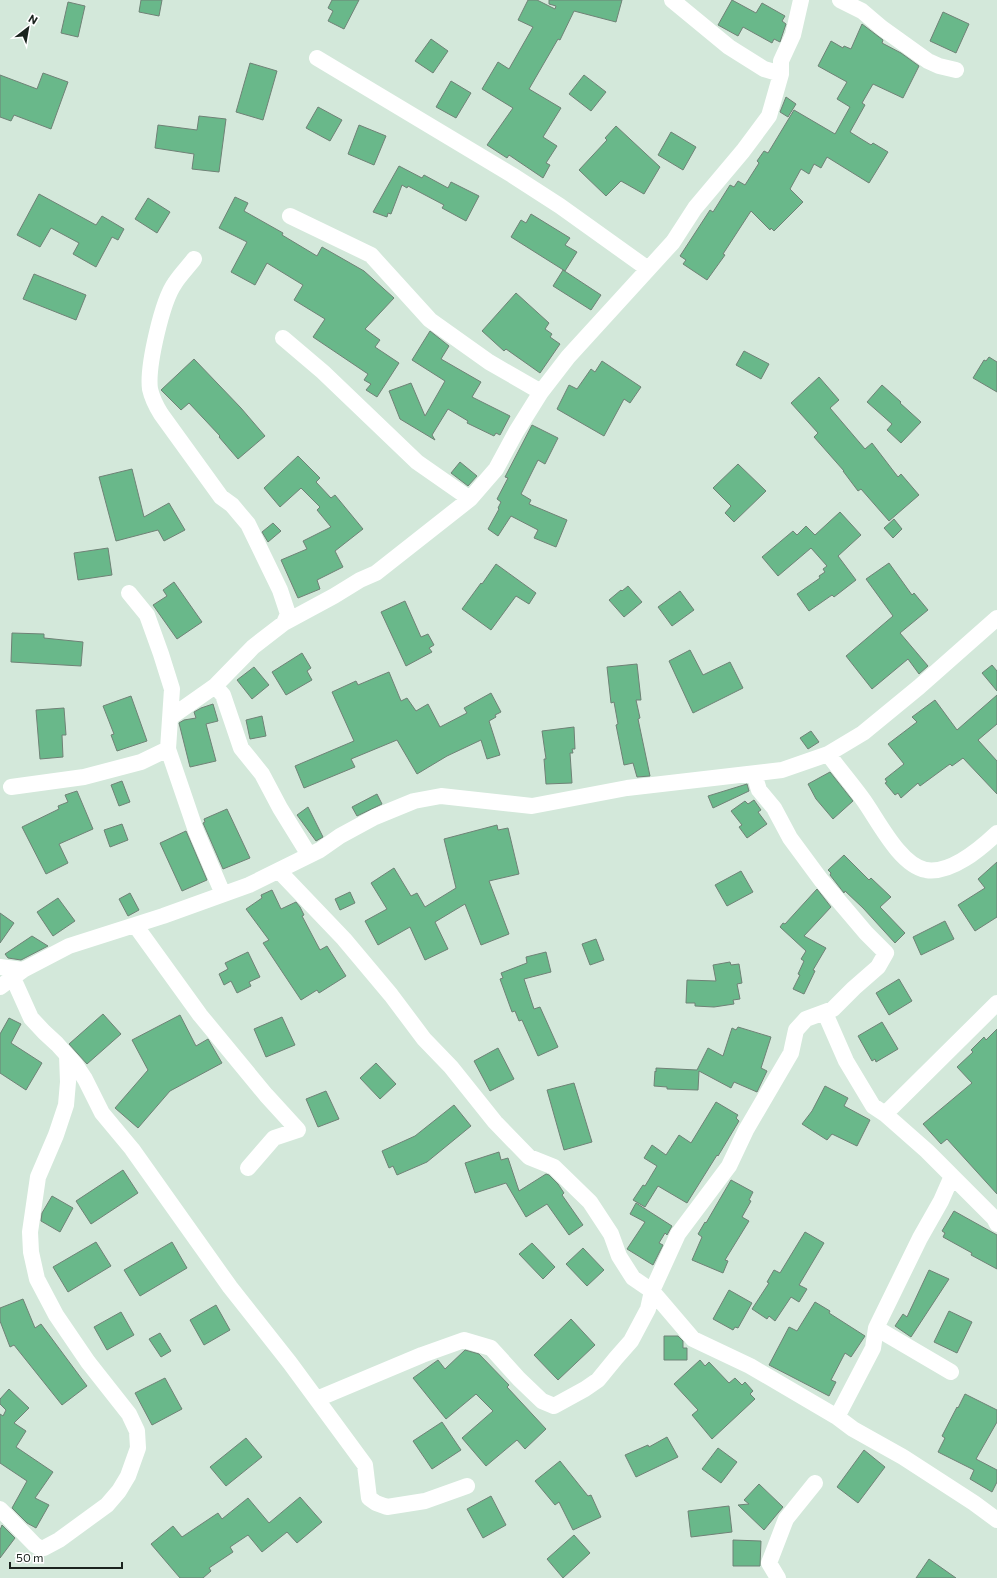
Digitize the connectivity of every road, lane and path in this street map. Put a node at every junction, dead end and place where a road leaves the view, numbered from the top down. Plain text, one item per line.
1 (672, 0) edge
2 (801, 0) edge
3 (840, 0) edge
4 (317, 58) dead end
5 (956, 70) dead end
6 (781, 74) junction
7 (290, 216) dead end
8 (194, 259) dead end
9 (648, 269) junction
10 (283, 338) dead end
11 (541, 392) junction
12 (470, 498) junction
13 (129, 593) dead end
14 (997, 618) edge
15 (284, 623) junction
16 (215, 686) junction
17 (171, 717) junction
18 (168, 748) junction
19 (828, 754) junction
20 (754, 774) junction
21 (11, 787) dead end
22 (997, 833) edge
23 (309, 855) junction
24 (279, 871) junction
25 (223, 894) junction
26 (135, 925) junction
27 (0, 966) edge
28 (12, 979) edge
29 (997, 1003) edge
30 (825, 1012) junction
31 (68, 1056) junction
32 (885, 1114) junction
33 (248, 1168) dead end
34 (952, 1176) junction
35 (997, 1224) edge
36 (652, 1291) junction
37 (876, 1328) junction
38 (951, 1372) dead end
39 (317, 1399) junction
40 (838, 1417) junction
41 (816, 1483) dead end
42 (467, 1486) dead end
43 (0, 1509) edge
44 (997, 1520) edge
45 (778, 1578) edge

1 - 6 street
2 - 6 street
3 - 5 street
4 - 9 street
6 - 9 street
7 - 11 street
8 - 15 street
9 - 11 street
10 - 12 street
11 - 12 street
12 - 15 street
13 - 17 street
14 - 19 street
15 - 16 street
16 - 17 street
16 - 23 street
17 - 18 street
18 - 21 street
18 - 25 street
19 - 20 street
19 - 22 street
20 - 23 street
20 - 30 street
23 - 24 street
24 - 25 street
24 - 36 street
25 - 26 street
26 - 28 street
26 - 33 street
27 - 28 street
28 - 31 street
29 - 32 street
30 - 32 street
30 - 36 street
31 - 39 street
31 - 43 street
32 - 34 street
34 - 35 street
34 - 37 street
36 - 39 street
36 - 40 street
37 - 38 street
37 - 40 street
39 - 42 street
40 - 44 street
41 - 45 street

